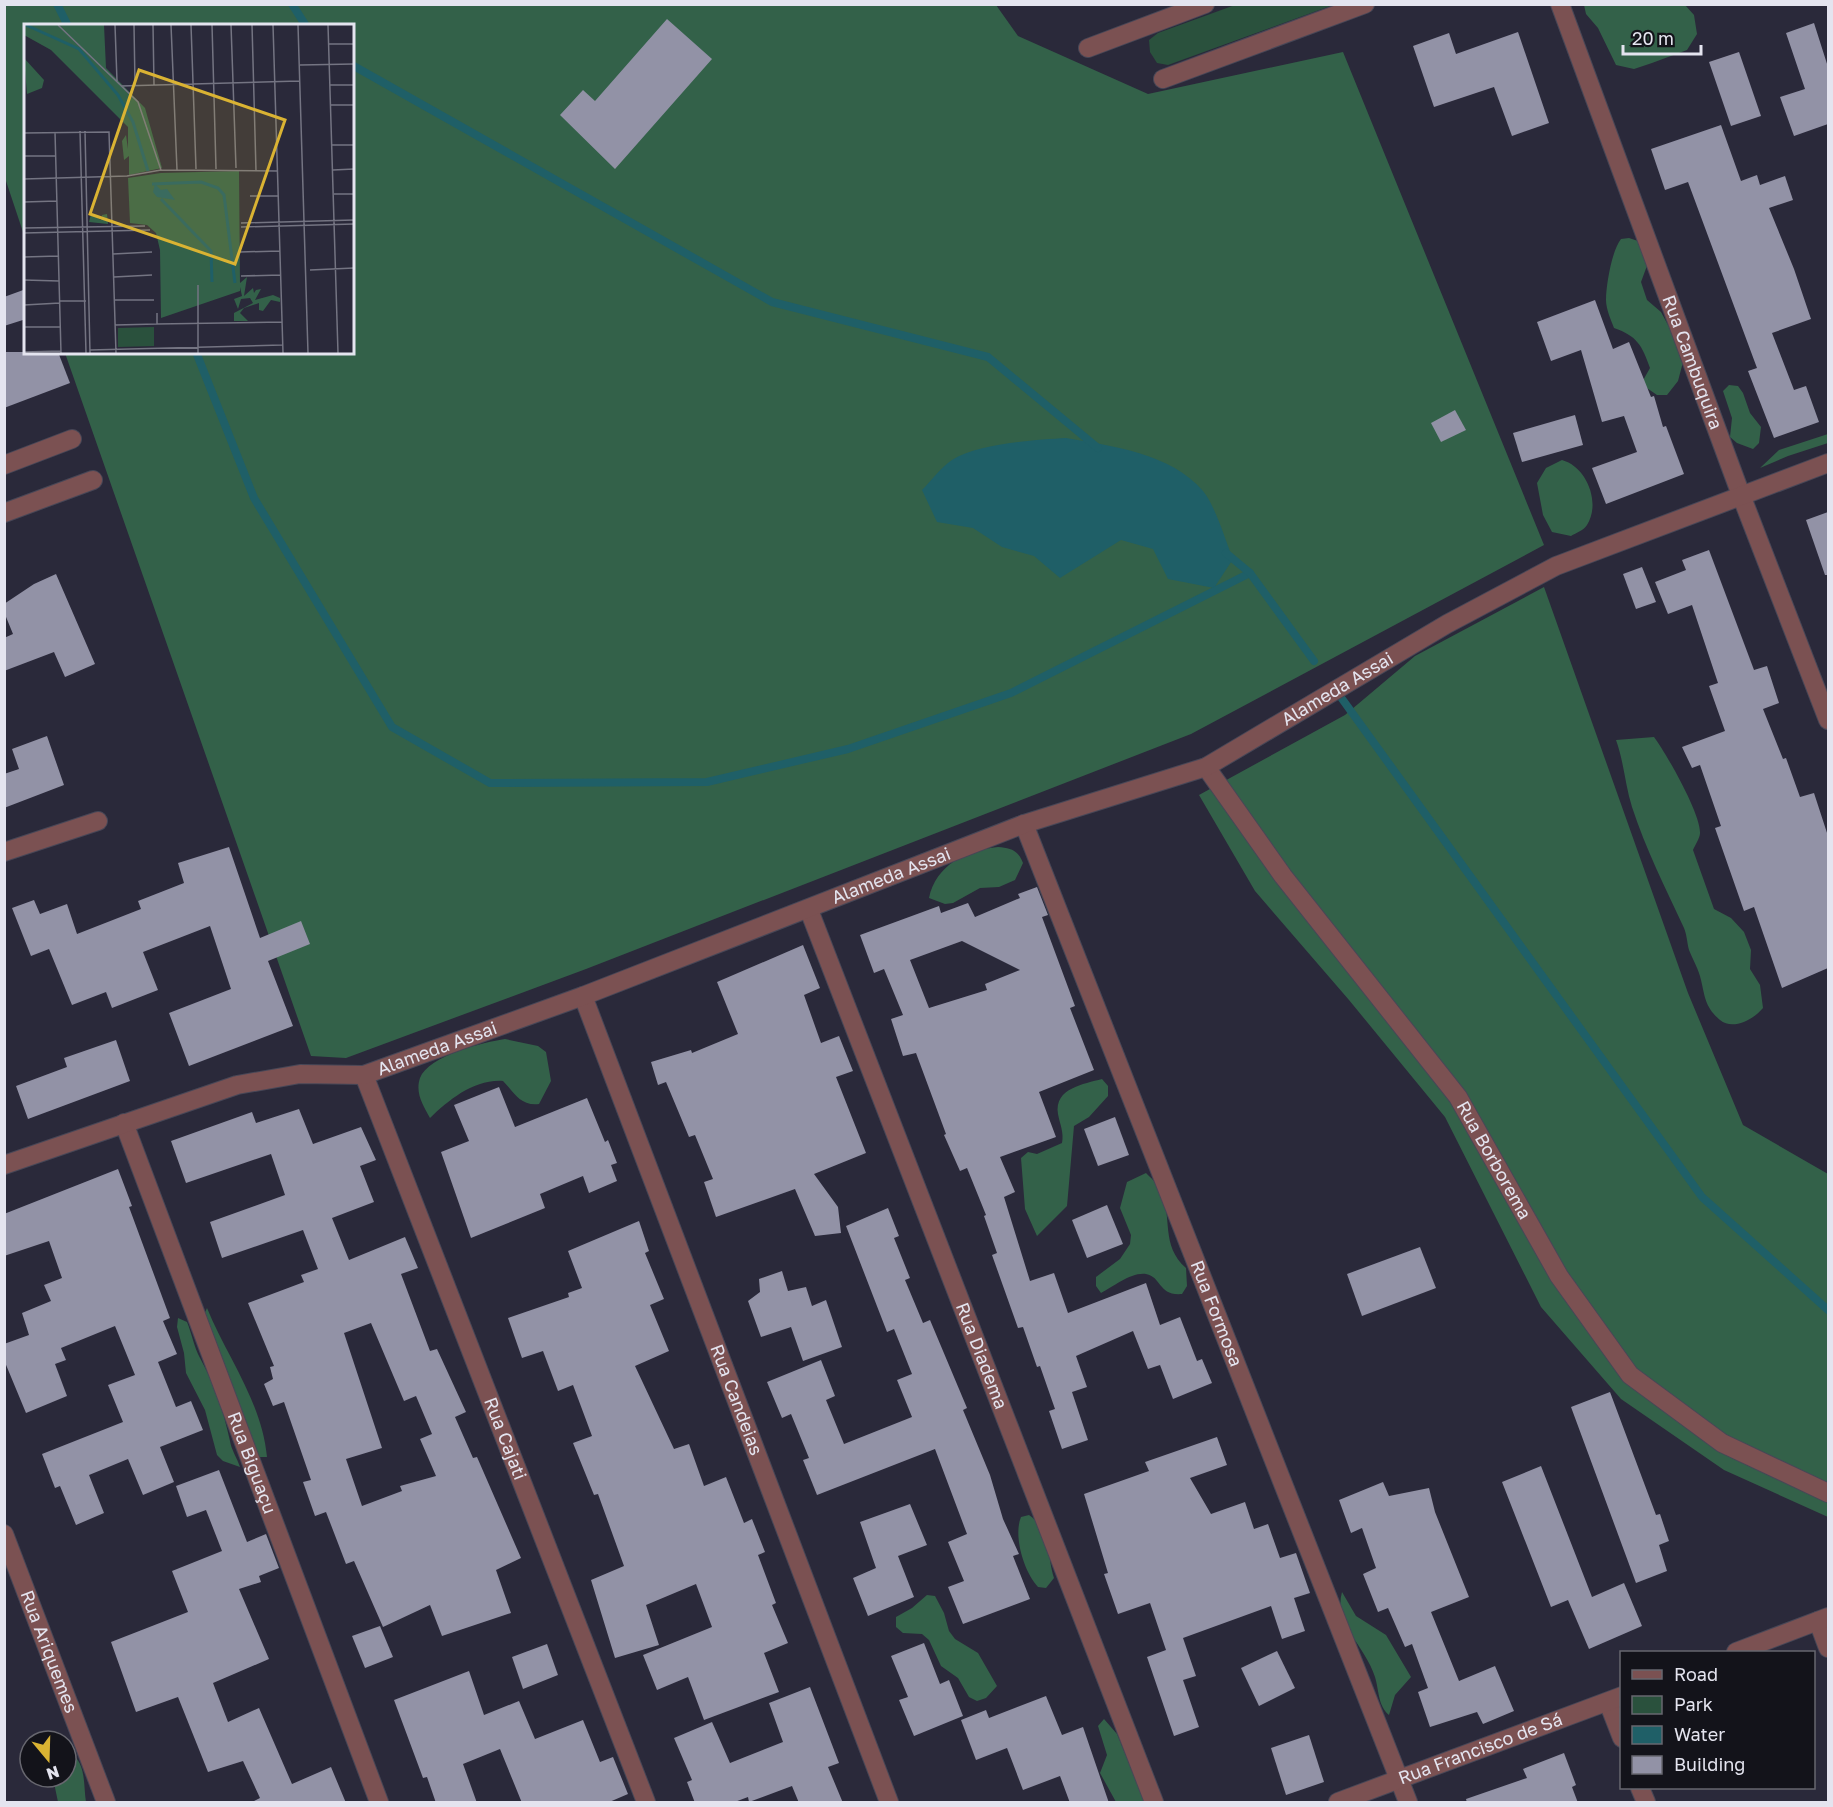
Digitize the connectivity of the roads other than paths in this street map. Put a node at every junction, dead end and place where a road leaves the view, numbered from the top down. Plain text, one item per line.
1 (1205, 4) edge
2 (1365, 4) edge
3 (1560, 4) edge
4 (1088, 48) dead end
5 (1162, 79) dead end
6 (72, 439) dead end
7 (1828, 463) edge
8 (4, 465) edge
9 (93, 480) dead end
10 (1741, 495) junction
11 (4, 513) edge
12 (1828, 720) edge
13 (1206, 767) junction
14 (98, 821) dead end
15 (1024, 824) junction
16 (4, 852) edge
17 (809, 910) junction
18 (584, 996) junction
19 (364, 1075) junction
20 (124, 1123) junction
21 (4, 1165) edge
22 (1828, 1493) edge
23 (4, 1534) edge
24 (1823, 1619) edge
25 (1828, 1648) edge
26 (1741, 1651) edge
27 (1615, 1699) edge
28 (1620, 1727) edge
29 (1400, 1780) junction
30 (1640, 1789) edge
31 (106, 1803) edge
32 (380, 1803) edge
33 (646, 1803) edge
34 (889, 1803) edge
35 (1154, 1803) edge
36 (1338, 1803) edge
37 (1408, 1803) edge
38 (1646, 1803) edge

1 - 4 street
2 - 5 street
3 - 10 street, Rua Cambuquira
6 - 8 street
7 - 10 street, Alameda Assai
9 - 11 street
10 - 12 street, Rua Cambuquira
10 - 13 street, Alameda Assai
13 - 15 street, Alameda Assai
13 - 22 street, Rua Borborema
14 - 16 street
15 - 17 street, Alameda Assai
15 - 29 street, Rua Formosa
17 - 18 street, Alameda Assai
17 - 35 street, Rua Diadema
18 - 19 street, Alameda Assai
18 - 34 street, Rua Candeias
19 - 20 street, Alameda Assai
19 - 33 street, Rua Cajati
20 - 21 street, Alameda Assai
20 - 32 street, Rua Biguaçu
23 - 31 street, Rua Ariquemes
24 - 25 street
24 - 26 street
27 - 28 street
27 - 29 street, Rua Francisco de Sá
29 - 36 street, Rua Francisco de Sá
29 - 37 street, Rua Formosa
30 - 38 street

